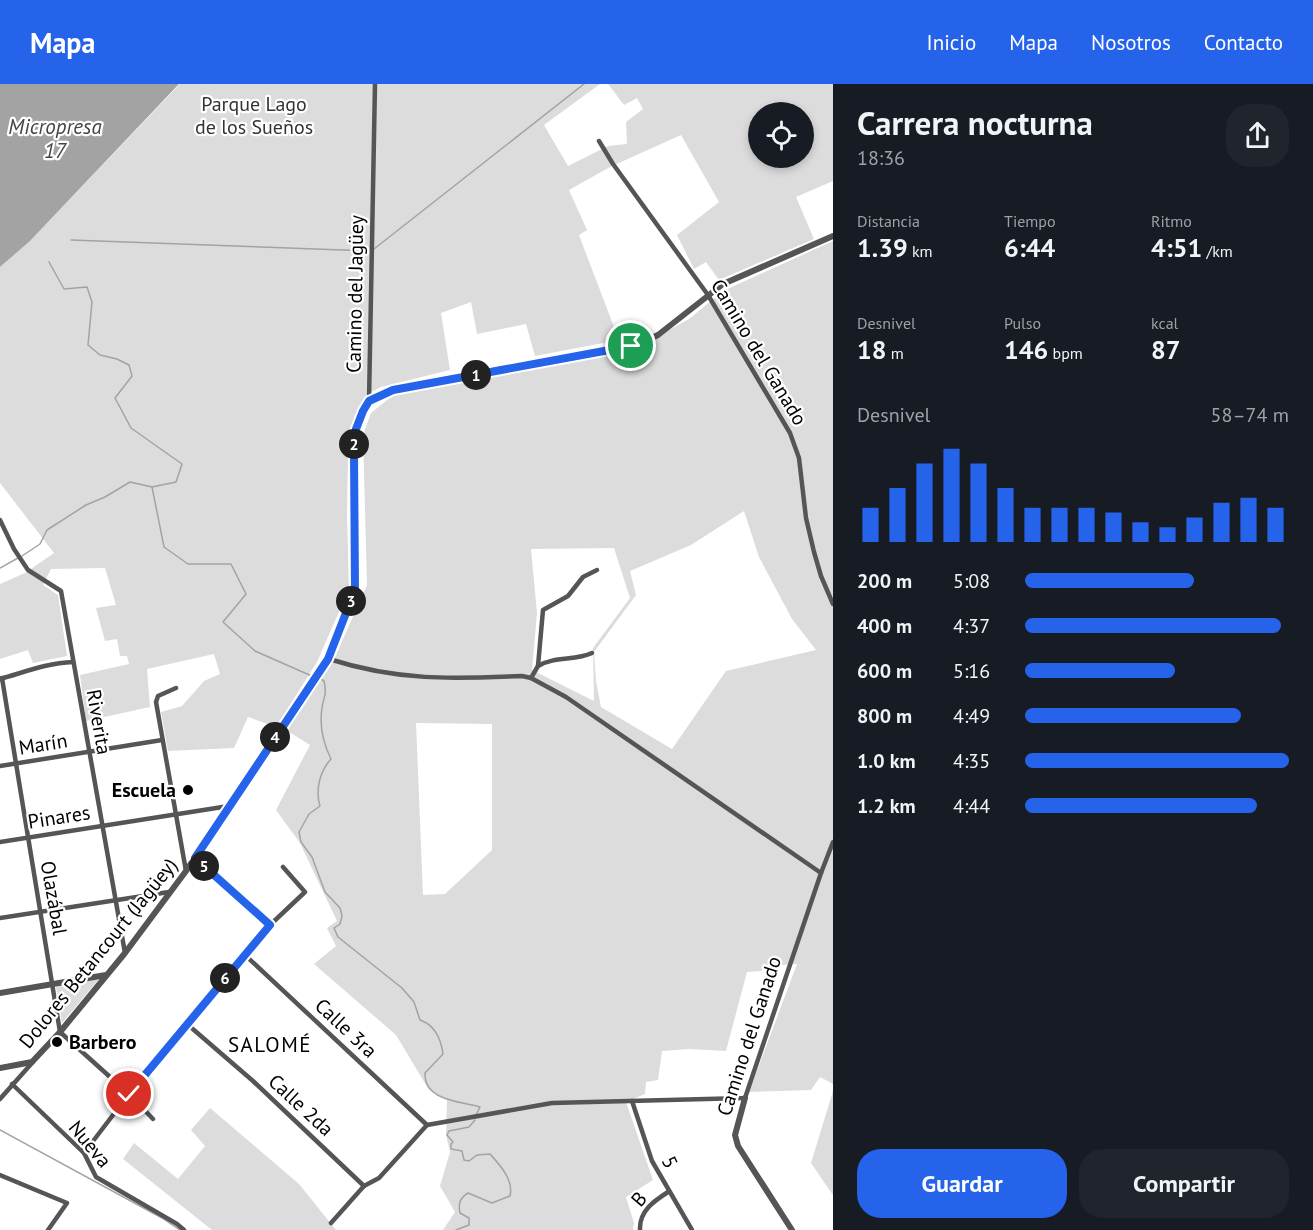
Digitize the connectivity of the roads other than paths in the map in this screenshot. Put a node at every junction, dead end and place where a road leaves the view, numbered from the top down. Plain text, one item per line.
1 (375, 84) edge
2 (599, 141) dead end
3 (833, 236) edge
4 (708, 295) junction
5 (369, 401) junction
6 (0, 520) edge
7 (597, 570) dead end
8 (833, 604) edge
9 (592, 653) dead end
10 (328, 659) junction
11 (73, 662) junction
12 (538, 666) junction
13 (318, 674) joint
14 (531, 678) junction
15 (1, 679) edge
16 (176, 688) dead end
17 (162, 740) junction
18 (90, 752) junction
19 (16, 764) junction
20 (0, 766) edge
21 (229, 806) junction
22 (175, 814) junction
23 (103, 826) junction
24 (28, 837) junction
25 (0, 842) edge
26 (833, 842) edge
27 (195, 858) junction
28 (283, 867) dead end
29 (186, 871) junction
30 (820, 873) junction
31 (170, 892) junction
32 (116, 900) junction
33 (41, 911) junction
34 (0, 918) edge
35 (270, 925) junction
36 (125, 953) junction
37 (244, 954) junction
38 (106, 975) junction
39 (52, 983) junction
40 (0, 993) edge
41 (187, 1024) junction
42 (60, 1032) junction
43 (32, 1062) junction
44 (0, 1068) edge
45 (12, 1084) junction
46 (129, 1094) junction
47 (745, 1098) junction
48 (0, 1099) edge
49 (632, 1101) junction
50 (153, 1119) dead end
51 (427, 1125) junction
52 (84, 1154) junction
53 (0, 1174) edge
54 (364, 1186) junction
55 (668, 1192) junction
56 (331, 1222) dead end
57 (48, 1230) edge
58 (184, 1230) edge
59 (640, 1230) edge
60 (692, 1230) edge
61 (792, 1230) edge

1 - 5 street, Camino del Jagüey
2 - 4 street, Camino del Ganado
3 - 4 street
4 - 5 street
4 - 8 street, Camino del Ganado
5 - 10 street, Camino del Jagüey
6 - 11 street, Riverita
7 - 12 street
9 - 12 street
10 - 13 street, Camino del Jagüey
10 - 14 street
11 - 15 street
11 - 18 street, Riverita
12 - 14 street
13 - 21 street, Dolores Betancourt (Jagüey)
14 - 30 street
15 - 19 street, Olazábal
16 - 17 street
17 - 18 street, Marín
17 - 22 street
18 - 19 street, Marín
18 - 23 street, Riverita
19 - 20 street, Marín
19 - 24 street, Olazábal
21 - 22 street, Pinares
21 - 27 street, Dolores Betancourt (Jagüey)
22 - 23 street, Pinares
22 - 29 street
23 - 24 street, Pinares
23 - 32 street, Riverita
24 - 25 street, Pinares
24 - 33 street, Olazábal
26 - 30 street, Camino del Ganado
27 - 29 street, Dolores Betancourt (Jagüey)
27 - 35 street
28 - 35 street
29 - 31 street, Dolores Betancourt (Jagüey)
30 - 47 street, Camino del Ganado
31 - 32 street
31 - 36 street, Dolores Betancourt (Jagüey)
32 - 33 street
32 - 36 street, Riverita
33 - 34 street
33 - 39 street, Olazábal
35 - 37 street
36 - 38 street, Dolores Betancourt (Jagüey)
37 - 41 street
37 - 51 street, Calle 3ra
38 - 39 street
38 - 42 street, Dolores Betancourt (Jagüey)
39 - 40 street
39 - 42 street, Olazábal
41 - 46 street
41 - 54 street, Calle 2da
42 - 43 street, Dolores Betancourt (Jagüey)
42 - 46 street
43 - 44 street
43 - 45 street, Dolores Betancourt (Jagüey)
45 - 48 street, Dolores Betancourt (Jagüey)
45 - 52 street, Nueva
46 - 50 street
46 - 52 street
47 - 49 street
47 - 61 street, Camino del Ganado
49 - 51 street
49 - 55 street, 5
51 - 54 street
52 - 58 street, Nueva
53 - 57 street
54 - 56 street
55 - 59 street, B
55 - 60 street, 5

